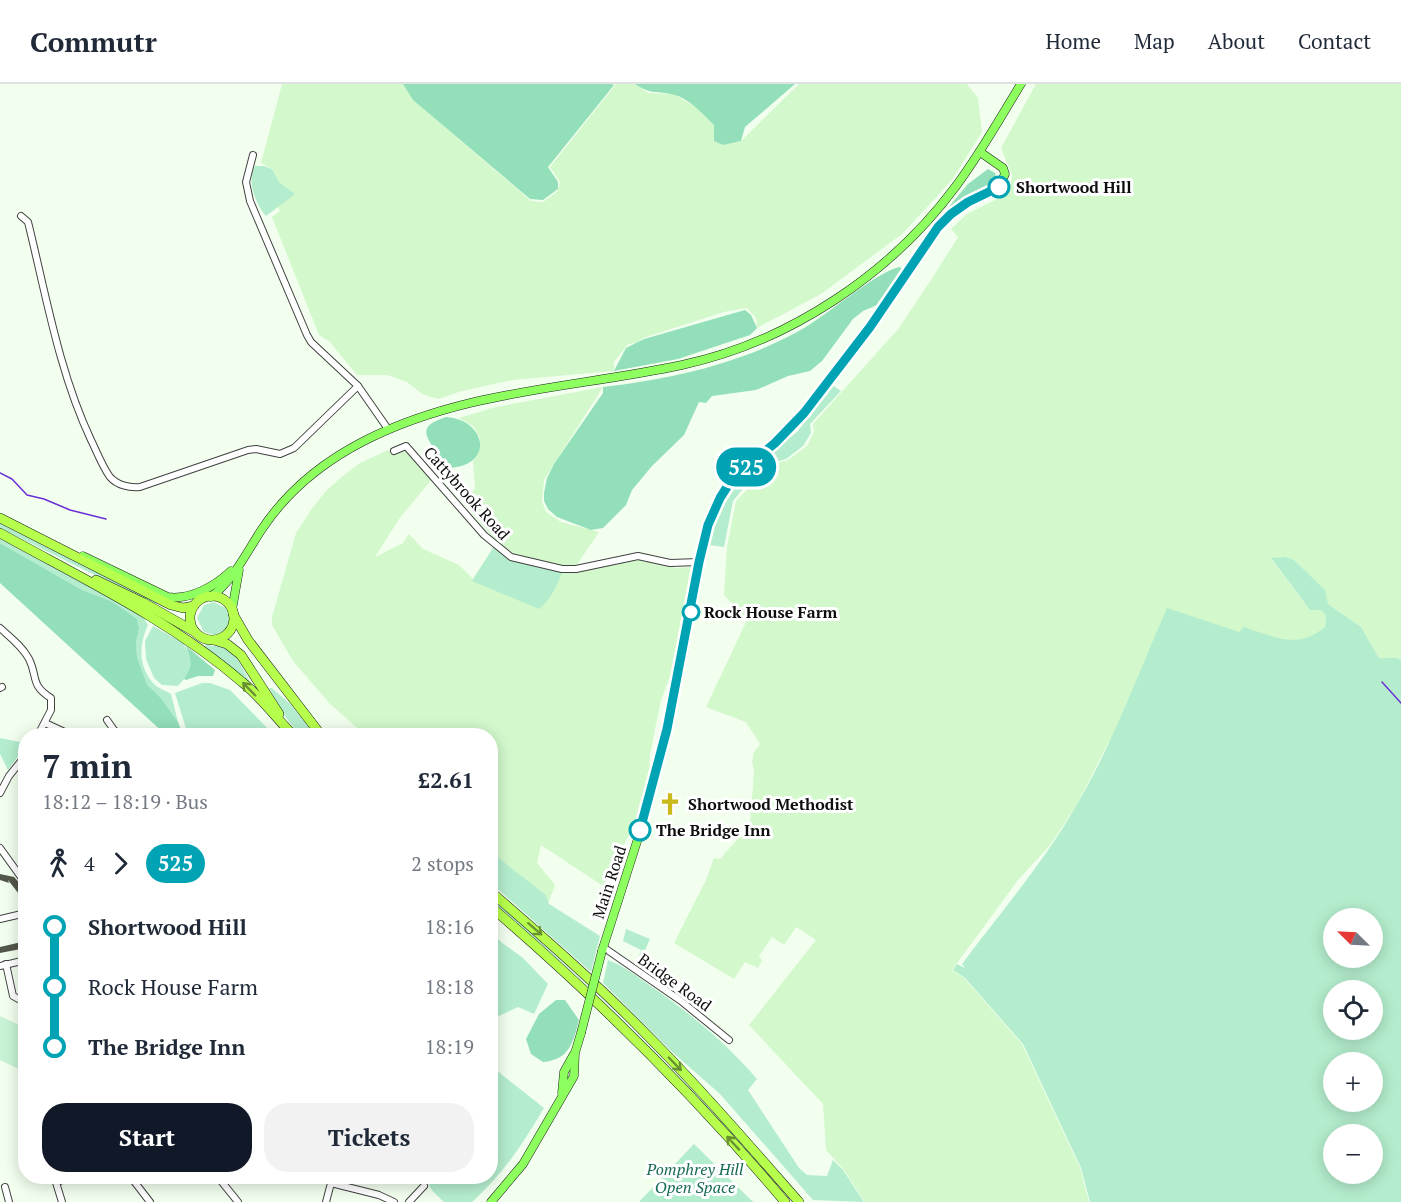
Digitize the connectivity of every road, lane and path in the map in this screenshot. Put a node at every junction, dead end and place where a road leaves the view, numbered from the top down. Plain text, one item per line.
1 (1021, 84) edge
2 (980, 152) junction
3 (253, 155) dead end
4 (21, 216) dead end
5 (358, 386) junction
6 (388, 429) junction
7 (394, 451) dead end
8 (0, 518) edge
9 (0, 533) edge
10 (52, 545) junction
11 (253, 545) junction
12 (699, 562) junction
13 (239, 568) junction
14 (211, 597) junction
15 (194, 606) junction
16 (233, 612) junction
17 (0, 628) edge
18 (195, 632) junction
19 (214, 640) junction
20 (107, 720) dead end
21 (45, 723) junction
22 (42, 728) edge
23 (56, 728) edge
24 (113, 728) edge
25 (286, 728) edge
26 (288, 728) edge
27 (316, 728) edge
28 (18, 765) edge
29 (0, 793) edge
30 (0, 848) edge
31 (18, 873) edge
32 (498, 898) edge
33 (498, 913) edge
34 (18, 915) edge
35 (0, 919) edge
36 (602, 949) junction
37 (18, 962) edge
38 (3, 965) edge
39 (18, 999) edge
40 (729, 1040) dead end
41 (57, 1184) edge
42 (136, 1184) edge
43 (223, 1184) edge
44 (329, 1184) edge
45 (343, 1184) edge
46 (424, 1186) dead end
47 (5, 1187) dead end
48 (378, 1198) edge
49 (9, 1202) edge
50 (62, 1202) edge
51 (150, 1202) edge
52 (238, 1202) edge
53 (326, 1202) edge
54 (394, 1202) edge
55 (409, 1202) edge
56 (491, 1202) edge
57 (785, 1202) edge
58 (799, 1202) edge

1 - 2 main road
2 - 6 main road
2 - 12 main road
3 - 5 street
4 - 5 street
5 - 6 street
6 - 11 main road
7 - 12 street, Cattybrook Road
8 - 10 highway
9 - 18 highway
25 -> 9 highway
10 - 11 main road
10 - 15 highway
11 - 13 main road
12 - 36 main road, Main Road
13 - 14 main road
13 - 16 main road
14 - 15 highway
14 - 16 highway
15 - 18 highway
16 - 19 highway
16 - 27 highway
17 - 21 street
18 - 19 highway
19 - 26 highway
20 - 24 street
21 - 22 street
21 - 23 street
28 - 29 street
30 - 31 street
32 -> 58 highway
57 -> 33 highway
34 - 35 street
36 - 40 street, Bridge Road
36 - 56 main road, Main Road, bridge
37 - 38 street
38 - 39 street
41 - 50 street
42 - 51 street
43 - 52 street
44 - 53 street
45 - 48 street
46 - 55 street
47 - 49 street
48 - 54 street

